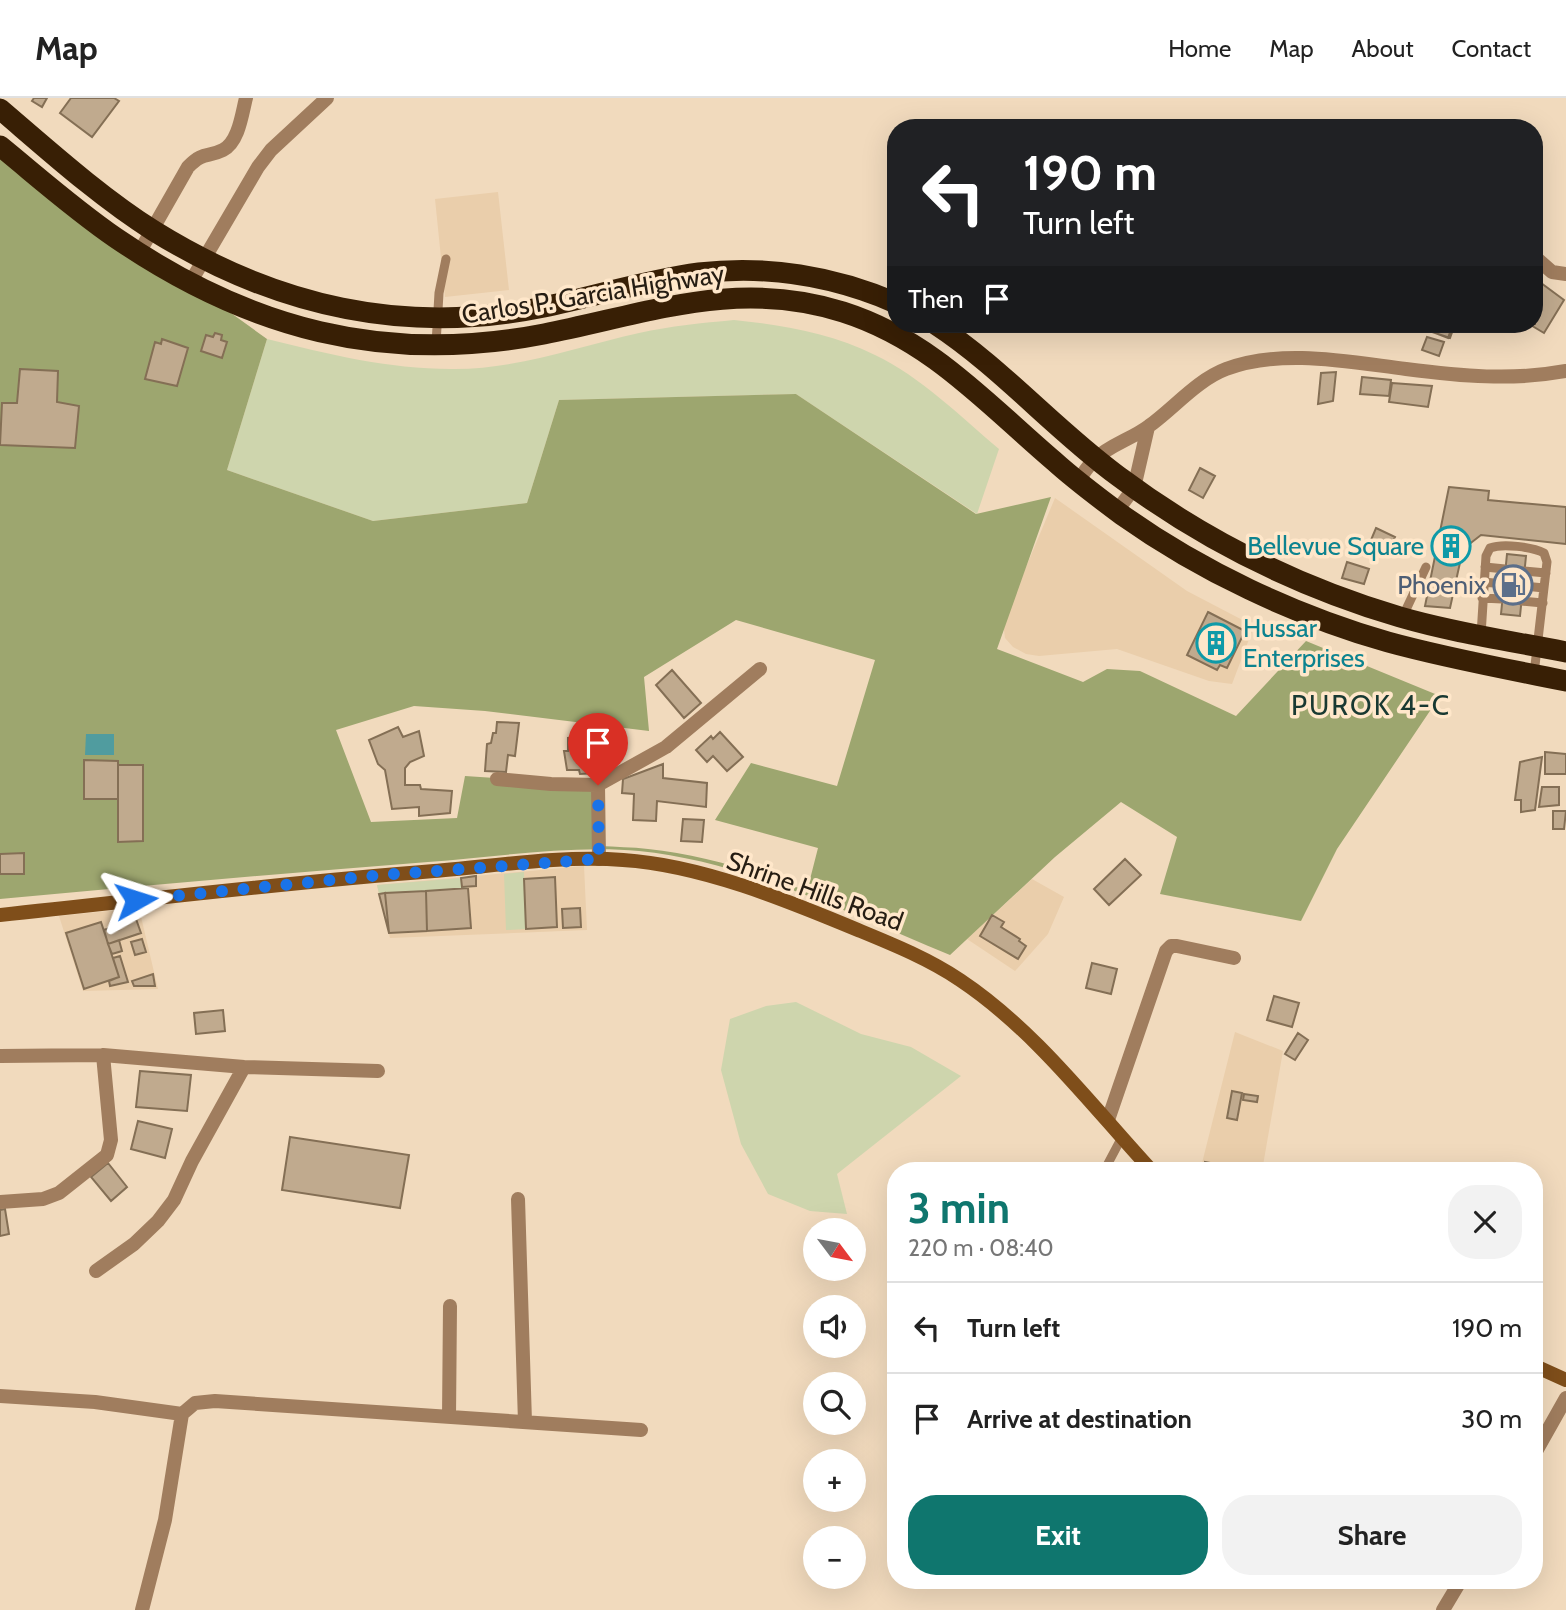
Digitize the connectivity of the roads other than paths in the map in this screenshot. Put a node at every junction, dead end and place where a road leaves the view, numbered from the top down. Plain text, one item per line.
1 (246, 98) edge
2 (327, 98) edge
3 (0, 109) edge
4 (0, 146) edge
5 (152, 230) junction
6 (139, 253) junction
7 (446, 259) dead end
8 (203, 260) junction
9 (1543, 264) edge
10 (1566, 274) edge
11 (190, 284) junction
12 (887, 299) edge
13 (438, 319) junction
14 (887, 329) edge
15 (895, 333) edge
16 (947, 333) edge
17 (435, 345) junction
18 (1566, 371) edge
19 (1148, 427) junction
20 (1095, 458) junction
21 (1078, 481) junction
22 (1134, 488) junction
23 (1117, 511) junction
24 (1426, 567) dead end
25 (1485, 567) junction
26 (1505, 569) dead end
27 (1524, 571) dead end
28 (1546, 573) junction
29 (1484, 582) junction
30 (1503, 584) dead end
31 (1523, 586) dead end
32 (1544, 588) junction
33 (1482, 598) junction
34 (1502, 599) dead end
35 (1521, 601) dead end
36 (1543, 603) junction
37 (1402, 618) junction
38 (1481, 636) junction
39 (1537, 646) junction
40 (1566, 652) edge
41 (760, 669) dead end
42 (1534, 674) junction
43 (1566, 681) edge
44 (497, 779) dead end
45 (598, 785) junction
46 (599, 859) junction
47 (0, 915) edge
48 (1234, 958) dead end
49 (103, 1055) junction
50 (0, 1056) edge
51 (244, 1067) junction
52 (378, 1071) dead end
53 (1108, 1120) junction
54 (1122, 1137) junction
55 (1109, 1162) edge
56 (1144, 1162) edge
57 (518, 1199) dead end
58 (0, 1202) edge
59 (96, 1271) dead end
60 (450, 1306) dead end
61 (1543, 1370) edge
62 (1566, 1380) edge
63 (0, 1396) edge
64 (1566, 1398) edge
65 (182, 1414) junction
66 (449, 1417) junction
67 (525, 1422) junction
68 (641, 1430) dead end
69 (1543, 1439) edge
70 (1456, 1589) edge
71 (142, 1610) edge
72 (1443, 1610) edge

1 - 5 street
2 - 8 street
3 - 5 highway, Carlos P. Garcia Highway
4 - 6 highway, Carlos P. Garcia Highway
5 - 6 street
5 - 8 highway, Carlos P. Garcia Highway
6 - 11 highway, Carlos P. Garcia Highway
7 - 13 lane
8 - 11 street
8 - 13 highway, Carlos P. Garcia Highway
9 - 10 street
11 - 17 highway, Carlos P. Garcia Highway
12 - 13 highway, Carlos P. Garcia Highway
13 - 17 lane
14 - 17 highway, Carlos P. Garcia Highway
15 - 21 highway, Carlos P. Garcia Highway
16 - 20 highway
18 - 19 street
19 - 20 street
19 - 22 street
20 - 21 street
20 - 22 highway
21 - 23 highway, Carlos P. Garcia Highway
22 - 23 street
22 - 37 highway
23 - 42 highway, Carlos P. Garcia Highway
24 - 37 lane
25 - 26 lane
25 - 28 lane
25 - 29 lane
27 - 28 lane
28 - 32 lane
29 - 30 lane
29 - 33 lane
31 - 32 lane
32 - 36 lane
33 - 34 lane
33 - 38 lane
35 - 36 lane
36 - 39 lane
37 - 38 highway
38 - 39 highway
39 - 40 highway
39 - 42 lane
41 - 45 street
42 - 43 highway, Carlos P. Garcia Highway
44 - 45 street
45 - 46 street
46 - 47 street, Shrine Hills Road
46 - 53 street, Shrine Hills Road
48 - 53 street
49 - 50 street
49 - 51 street
49 - 58 street
51 - 52 street
51 - 59 street
53 - 54 street, Shrine Hills Road
54 - 55 lane
54 - 56 street, Shrine Hills Road
57 - 67 street
60 - 66 street
61 - 62 street
63 - 65 street
64 - 69 street
65 - 66 street
65 - 71 street
66 - 67 street
67 - 68 street
70 - 72 street

